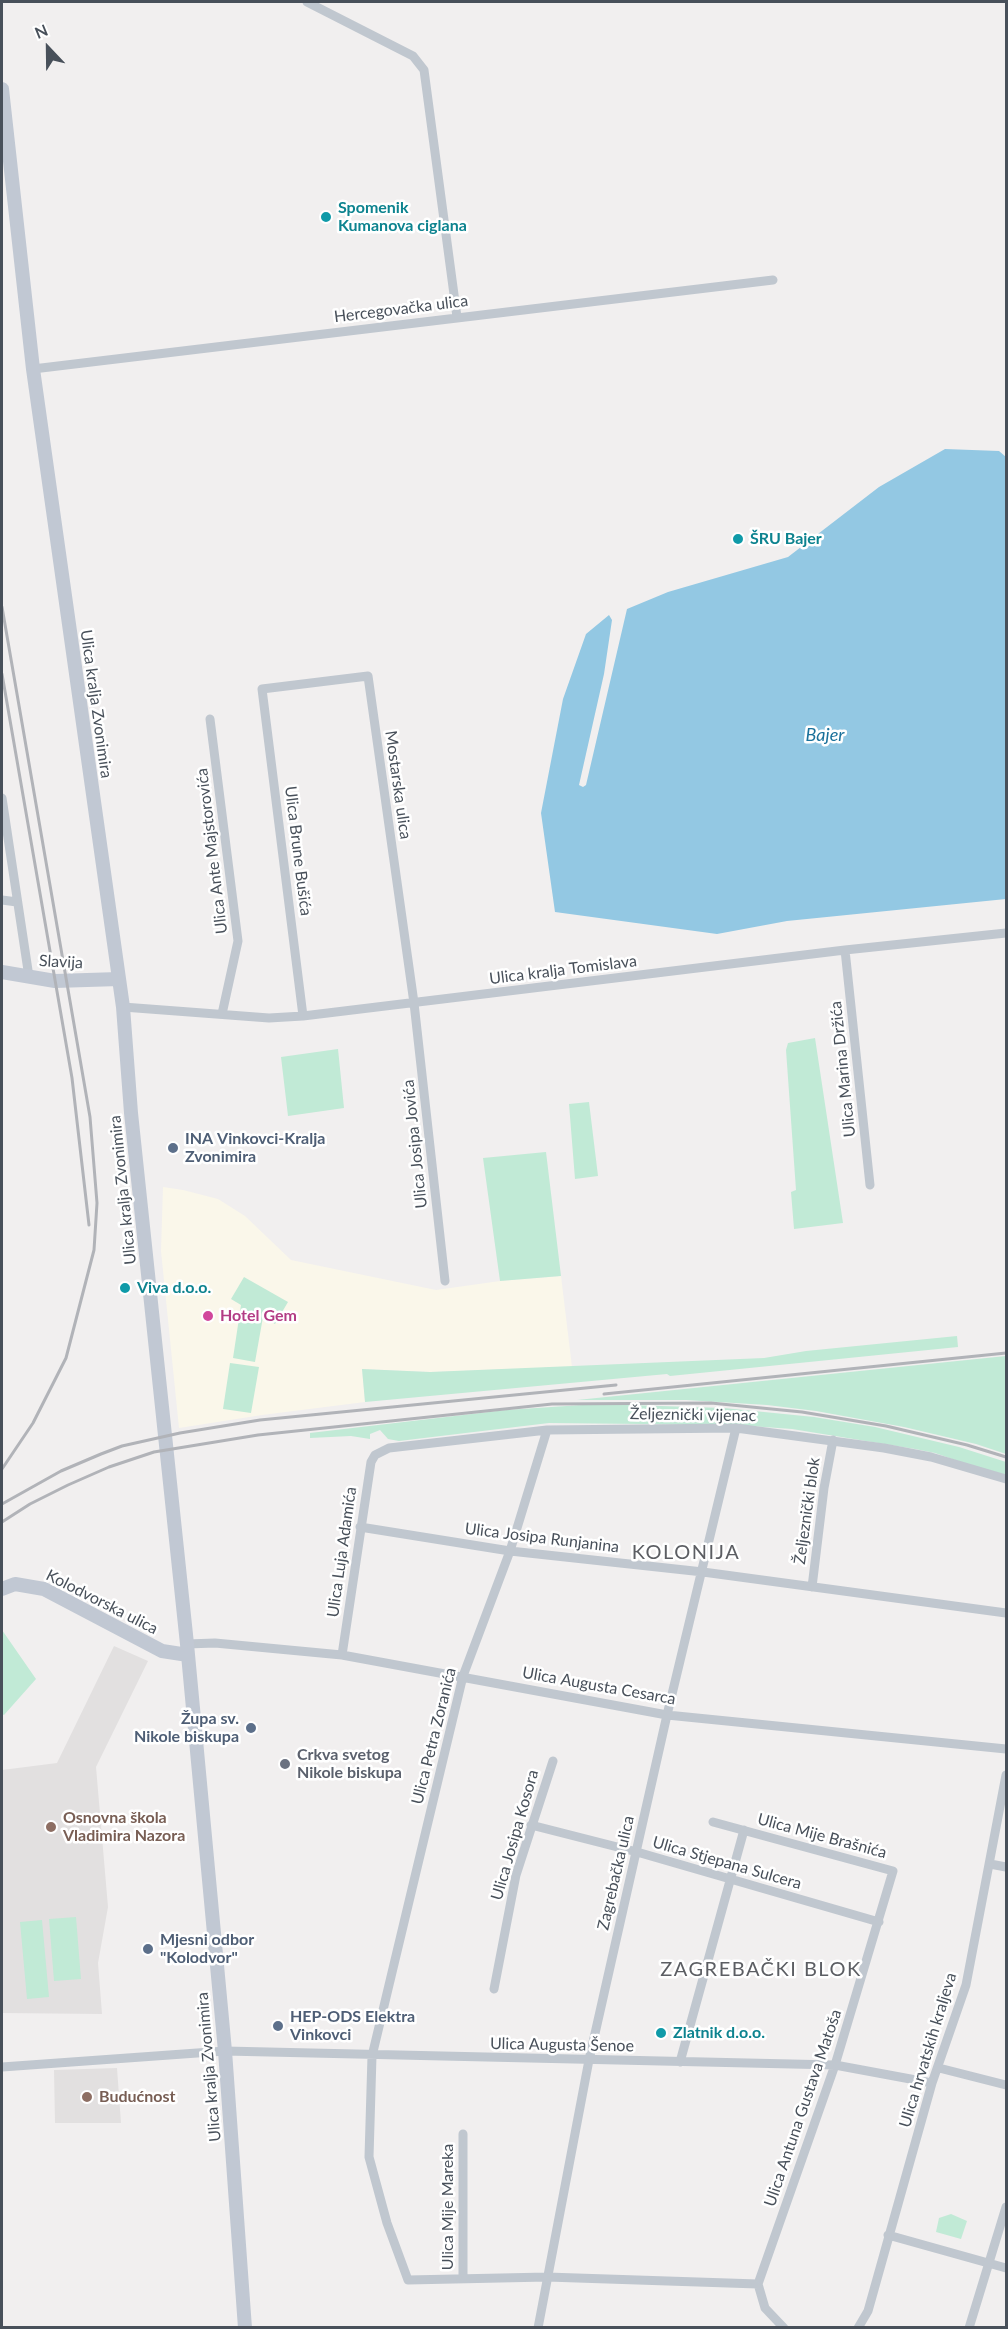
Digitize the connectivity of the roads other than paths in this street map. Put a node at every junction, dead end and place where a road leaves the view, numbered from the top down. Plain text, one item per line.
1 (307, 2) edge
2 (2, 89) edge
3 (773, 280) dead end
4 (457, 317) junction
5 (33, 369) junction
6 (262, 689) joint
7 (210, 719) dead end
8 (2, 798) edge
9 (2, 900) edge
10 (17, 902) junction
11 (1006, 933) edge
12 (845, 950) junction
13 (2, 972) edge
14 (29, 977) junction
15 (119, 979) junction
16 (414, 1004) junction
17 (123, 1007) junction
18 (222, 1014) junction
19 (303, 1016) junction
20 (870, 1185) dead end
21 (445, 1281) dead end
22 (736, 1428) junction
23 (547, 1430) junction
24 (833, 1440) junction
25 (375, 1455) joint
26 (1006, 1479) edge
27 (360, 1527) junction
28 (510, 1551) junction
29 (703, 1572) junction
30 (812, 1587) junction
31 (2, 1589) edge
32 (1006, 1613) edge
33 (187, 1649) junction
34 (342, 1655) junction
35 (463, 1676) junction
36 (666, 1715) junction
37 (1006, 1749) edge
38 (553, 1761) dead end
39 (1006, 1775) edge
40 (713, 1822) dead end
41 (531, 1825) junction
42 (744, 1830) junction
43 (637, 1852) junction
44 (990, 1864) junction
45 (1006, 1867) edge
46 (893, 1871) joint
47 (731, 1879) junction
48 (879, 1922) junction
49 (494, 1989) dead end
50 (225, 2052) junction
51 (372, 2056) junction
52 (589, 2060) junction
53 (680, 2062) junction
54 (836, 2066) junction
55 (2, 2067) edge
56 (939, 2068) junction
57 (932, 2083) junction
58 (1006, 2085) edge
59 (463, 2134) dead end
60 (1006, 2207) edge
61 (888, 2235) junction
62 (988, 2262) junction
63 (1006, 2268) edge
64 (547, 2277) junction
65 (463, 2279) junction
66 (758, 2284) junction
67 (245, 2328) edge
68 (538, 2328) edge
69 (784, 2328) edge
70 (858, 2328) edge
71 (969, 2328) edge

1 - 4 street
2 - 5 main road, Ulica kralja Zvonimira
3 - 4 street, Hercegovačka ulica
4 - 5 street, Hercegovačka ulica
5 - 15 main road, Ulica kralja Zvonimira
6 - 16 street, Mostarska ulica
6 - 19 street, Ulica Brune Bušića
7 - 18 street, Ulica Ante Majstorovića
8 - 10 street
9 - 10 street
10 - 14 street
11 - 12 street, Ulica kralja Tomislava
12 - 16 street, Ulica kralja Tomislava
12 - 20 street, Ulica Marina Držića
13 - 14 main road, Slavija
14 - 15 main road, Slavija
15 - 17 main road, Ulica kralja Zvonimira
16 - 19 street, Ulica kralja Tomislava
16 - 21 street, Ulica Josipa Jovića
17 - 18 street, Ulica kralja Tomislava
17 - 33 main road, Ulica kralja Zvonimira
18 - 19 street, Ulica kralja Tomislava
22 - 23 street, Željeznički vijenac
22 - 24 street, Željeznički vijenac
22 - 29 street, Zagrebačka ulica
23 - 25 street, Željeznički vijenac
23 - 28 street, Ulica Petra Zoranića
24 - 26 street, Željeznički vijenac
24 - 30 street, Željeznički blok
25 - 27 street, Ulica Luja Adamića
27 - 28 street, Ulica Josipa Runjanina
27 - 34 street, Ulica Luja Adamića
28 - 29 street, Ulica Josipa Runjanina
28 - 35 street, Ulica Petra Zoranića
29 - 30 street, Ulica Josipa Runjanina
29 - 36 street, Zagrebačka ulica
30 - 32 street, Ulica Josipa Runjanina
31 - 33 main road, Kolodvorska ulica
33 - 34 street, Ulica Augusta Cesarca
33 - 50 main road, Ulica kralja Zvonimira
34 - 35 street, Ulica Augusta Cesarca
35 - 36 street, Ulica Augusta Cesarca
35 - 51 street, Ulica Petra Zoranića
36 - 37 street, Ulica Augusta Cesarca
36 - 43 street, Zagrebačka ulica
38 - 41 street, Ulica Josipa Kosora
39 - 44 street, Ulica hrvatskih kraljeva
40 - 42 street, Ulica Mije Brašnića
41 - 43 street, Ulica Stjepana Sulcera
41 - 49 street, Ulica Josipa Kosora
42 - 46 street, Ulica Mije Brašnića
42 - 47 street, Ulica Mije Brašnića
43 - 47 street, Ulica Stjepana Sulcera
43 - 52 street, Zagrebačka ulica
44 - 45 street
44 - 56 street, Ulica hrvatskih kraljeva
46 - 48 street, Ulica Antuna Gustava Matoša
47 - 48 street, Ulica Stjepana Sulcera
47 - 53 street, Ulica Mije Brašnića
48 - 54 street, Ulica Antuna Gustava Matoša
50 - 51 street, Ulica Augusta Šenoe
50 - 55 street, Ulica Augusta Šenoe
50 - 67 main road, Ulica kralja Zvonimira
51 - 52 street, Ulica Augusta Šenoe
51 - 65 street, Ulica Petra Zoranića
52 - 53 street, Ulica Augusta Šenoe
52 - 64 street, Zagrebačka ulica
53 - 54 street, Ulica Augusta Šenoe
54 - 57 street, Ulica Augusta Šenoe
54 - 66 street, Ulica Antuna Gustava Matoša
56 - 57 street, Ulica hrvatskih kraljeva
56 - 58 street
57 - 61 street, Ulica hrvatskih kraljeva
59 - 65 street, Ulica Mije Mareka
60 - 62 street
61 - 62 street
61 - 70 street, Ulica hrvatskih kraljeva
62 - 63 street
62 - 71 street
64 - 65 street
64 - 66 street
64 - 68 street, Zagrebačka ulica
66 - 69 street

